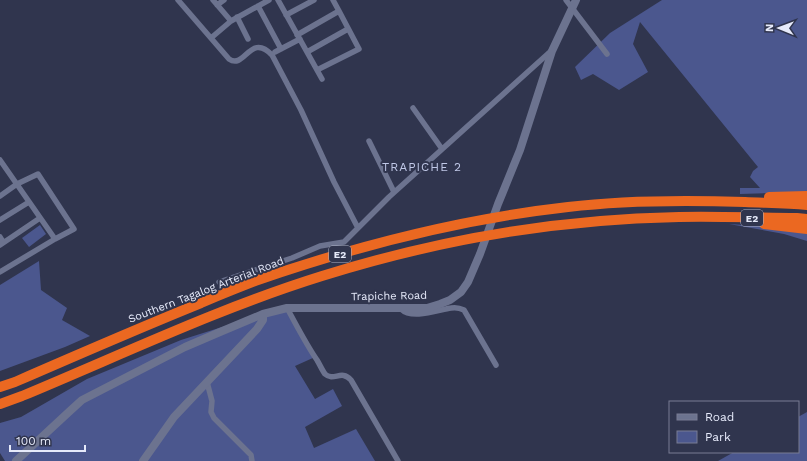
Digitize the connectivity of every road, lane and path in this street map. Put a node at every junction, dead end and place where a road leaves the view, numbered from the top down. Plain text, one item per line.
1 (178, 0) edge
2 (224, 0) edge
3 (269, 0) edge
4 (278, 0) edge
5 (314, 0) edge
6 (333, 0) edge
7 (566, 0) edge
8 (576, 0) edge
9 (215, 2) edge
10 (258, 6) junction
11 (572, 8) junction
12 (339, 11) junction
13 (286, 15) junction
14 (237, 17) junction
15 (231, 21) junction
16 (348, 29) junction
17 (298, 37) junction
18 (211, 38) junction
19 (248, 39) dead end
20 (552, 51) junction
21 (307, 52) junction
22 (607, 54) dead end
23 (317, 70) junction
24 (322, 79) dead end
25 (413, 108) dead end
26 (368, 141) dead end
27 (442, 149) junction
28 (0, 160) edge
29 (6, 169) junction
30 (0, 173) edge
31 (16, 184) junction
32 (394, 192) junction
33 (0, 196) edge
34 (807, 196) edge
35 (700, 200) junction
36 (29, 202) junction
37 (807, 205) edge
38 (698, 217) junction
39 (40, 218) junction
40 (807, 219) edge
41 (0, 220) edge
42 (358, 228) junction
43 (807, 229) edge
44 (55, 239) junction
45 (1, 241) edge
46 (0, 272) edge
47 (219, 282) dead end
48 (288, 308) junction
49 (401, 308) junction
50 (263, 314) junction
51 (496, 365) dead end
52 (207, 382) junction
53 (0, 387) edge
54 (0, 404) edge
55 (16, 461) edge
56 (143, 461) edge
57 (252, 461) edge
58 (398, 461) edge

1 - 18 street
2 - 9 street
3 - 10 street
4 - 13 street
5 - 13 street
6 - 12 street
7 - 11 street
8 - 11 street, Trapiche Road
9 - 15 street
10 - 14 street
10 - 17 street
11 - 20 street, Trapiche Road
11 - 22 street
12 - 16 street
12 - 17 street
13 - 17 street
14 - 15 street
14 - 19 street
15 - 18 street
16 - 21 street
16 - 23 street
17 - 21 street
18 - 42 street
20 - 27 street
20 - 49 street, Trapiche Road
21 - 23 street
23 - 24 street
25 - 27 street
26 - 32 street
27 - 32 street
28 - 29 street
29 - 30 street
29 - 31 street
31 - 33 street
31 - 36 street
31 - 44 street
32 - 42 street
34 - 35 highway
35 - 37 highway, Southern Tagalog Arterial Road / E2
35 - 53 highway, Southern Tagalog Arterial Road / E2
36 - 39 street
36 - 41 street
38 - 40 highway, E2
38 - 43 highway
38 - 54 highway, E2
39 - 44 street
39 - 45 street
42 - 47 street
44 - 46 street
48 - 49 street, Trapiche Road
48 - 50 street, Trapiche Road
48 - 58 street
49 - 51 street
50 - 52 street
50 - 55 street, Trapiche Road
52 - 56 street
52 - 57 street

